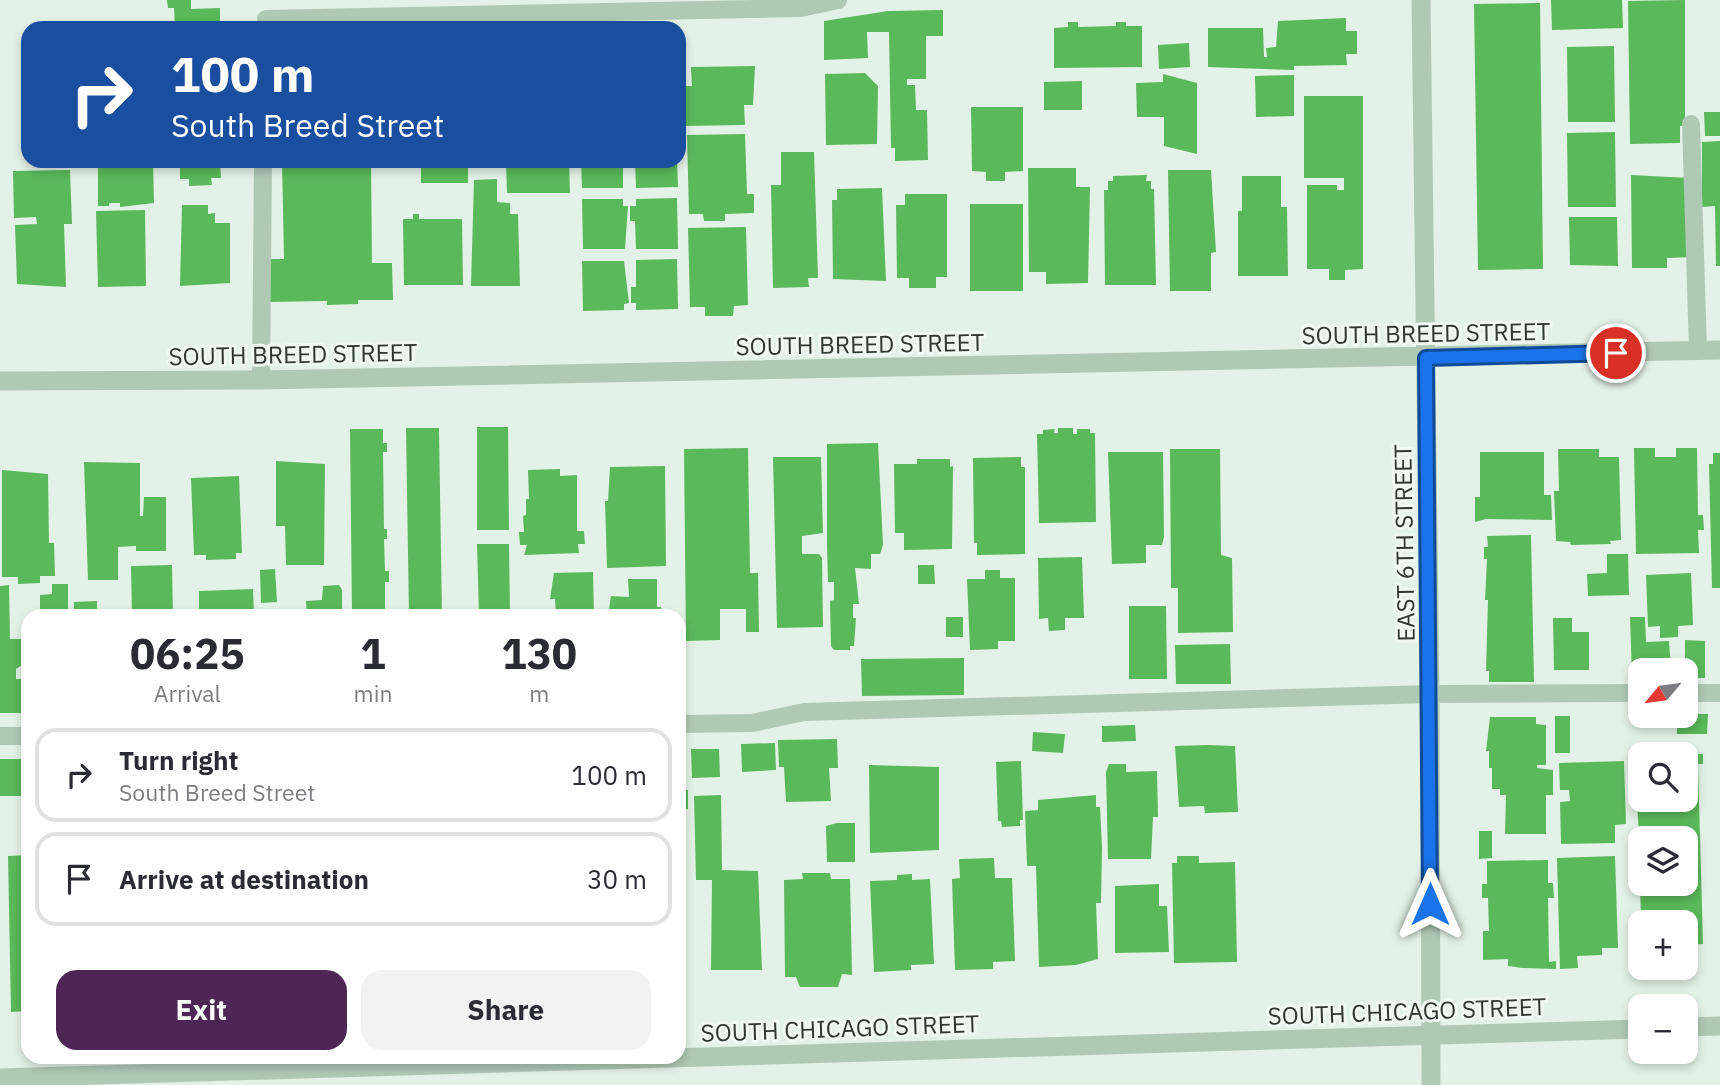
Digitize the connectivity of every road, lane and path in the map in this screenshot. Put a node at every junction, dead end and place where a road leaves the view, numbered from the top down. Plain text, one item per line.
1 (838, 0) edge
2 (1421, 0) edge
3 (266, 21) edge
4 (1691, 124) dead end
5 (263, 168) edge
6 (1720, 350) edge
7 (1698, 351) junction
8 (1426, 358) junction
9 (261, 380) junction
10 (0, 381) edge
11 (1720, 692) edge
12 (1628, 693) edge
13 (1698, 693) edge
14 (1430, 694) junction
15 (686, 724) edge
16 (0, 736) edge
17 (21, 736) edge
18 (1720, 1026) edge
19 (1698, 1027) edge
20 (1628, 1029) edge
21 (1430, 1035) junction
22 (686, 1057) edge
23 (466, 1064) edge
24 (0, 1078) edge
25 (1431, 1085) edge

1 - 3 lane
2 - 8 street, EAST 6TH STREET
4 - 7 lane
5 - 9 lane
6 - 7 street, SOUTH BREED STREET
7 - 8 street, SOUTH BREED STREET
8 - 9 street, SOUTH BREED STREET
8 - 14 street, EAST 6TH STREET
9 - 10 street, SOUTH BREED STREET
11 - 13 lane
12 - 14 lane
14 - 15 lane
14 - 21 street, EAST 6TH STREET
16 - 17 lane
18 - 19 street
20 - 21 street, SOUTH CHICAGO STREET
21 - 22 street, SOUTH CHICAGO STREET
21 - 25 street, EAST 6TH STREET
23 - 24 street, SOUTH CHICAGO STREET

